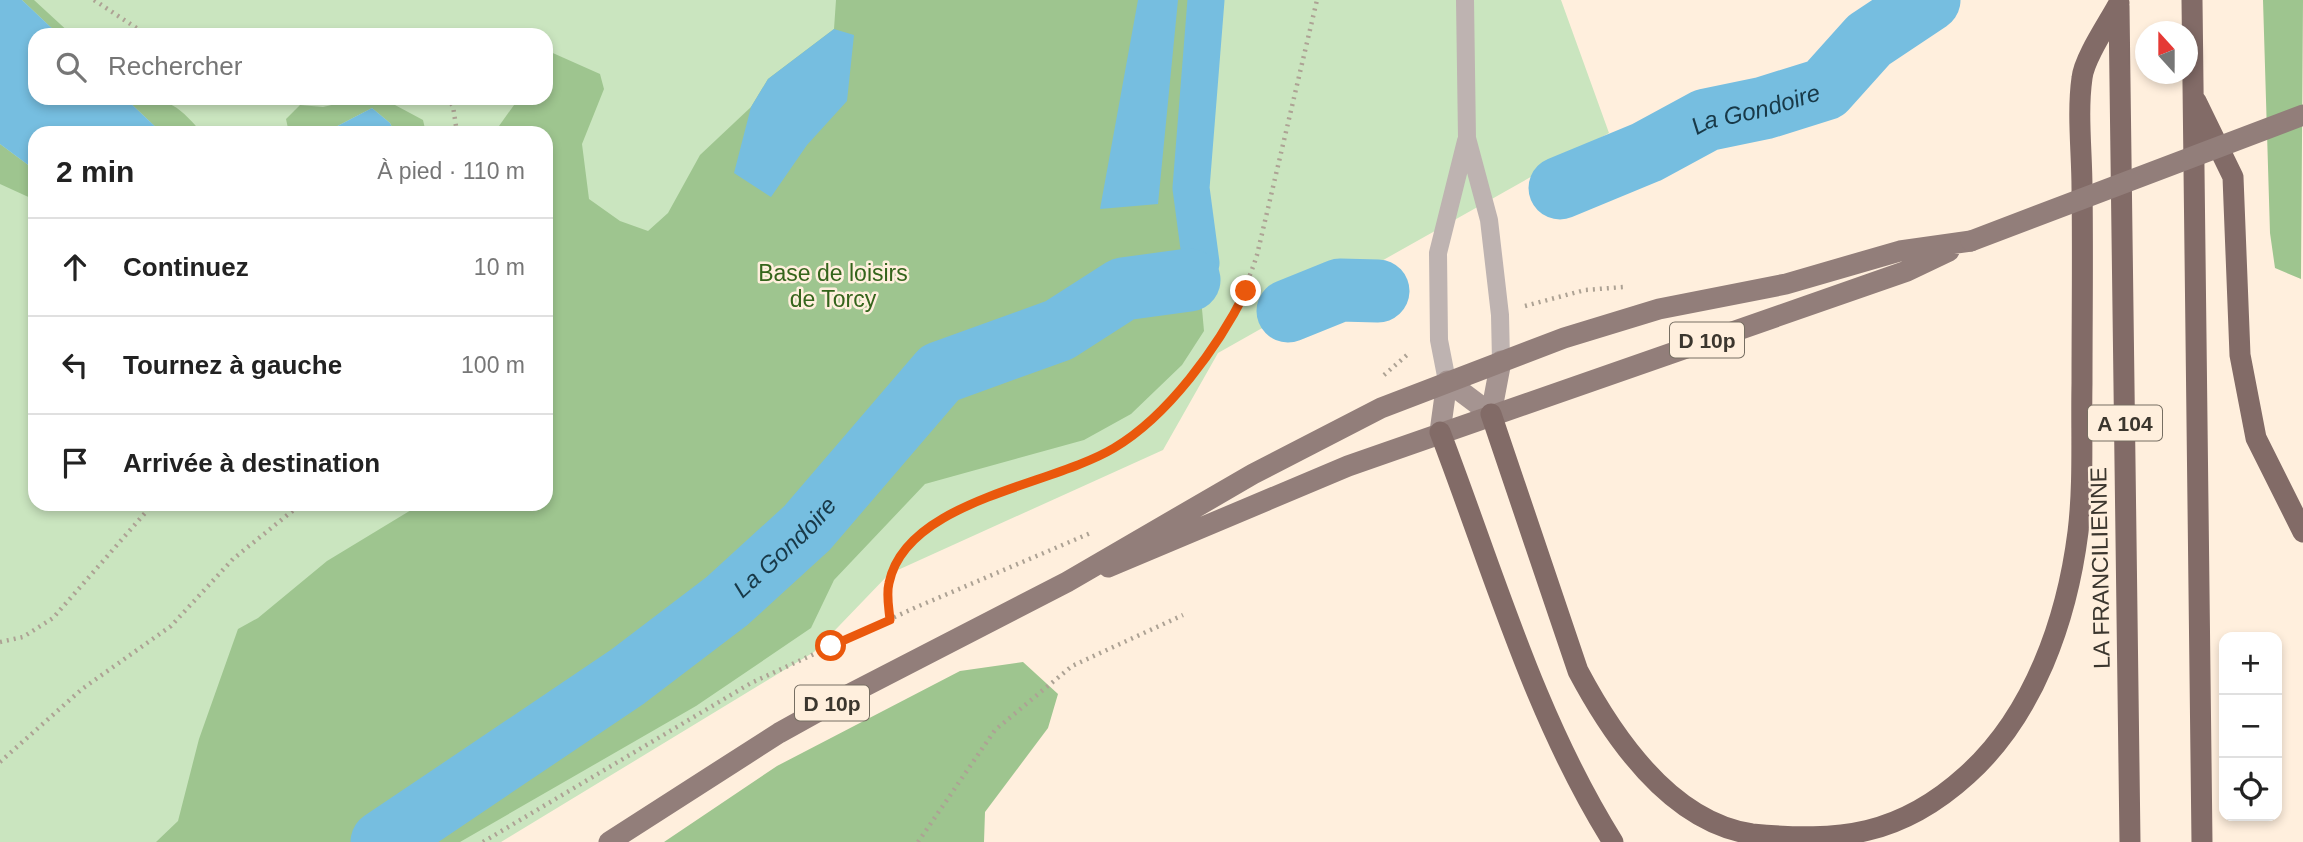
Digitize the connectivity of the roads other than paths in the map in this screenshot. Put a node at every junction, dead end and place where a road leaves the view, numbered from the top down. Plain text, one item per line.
1 (1465, 0) edge
2 (2192, 0) edge
3 (2119, 1) edge
4 (2193, 95) junction
5 (2303, 114) edge
6 (1467, 138) junction
7 (1971, 240) junction
8 (1501, 360) junction
9 (1447, 381) junction
10 (1491, 414) junction
11 (1440, 432) junction
12 (2303, 532) edge
13 (1067, 582) junction
14 (609, 842) edge
15 (1613, 842) edge
16 (2130, 842) edge
17 (2202, 842) edge

1 - 6 lane
2 - 4 highway
3 - 10 highway
3 - 16 highway, LA FRANCILIENNE / A 104
4 - 12 highway
4 - 17 highway
5 - 7 main road, D 10p, bridge
6 - 8 lane
6 - 9 lane
7 - 8 main road, D 10p
7 - 10 main road, D 10p
8 - 9 main road, D 10p
8 - 10 main road
9 - 10 main road
9 - 11 main road
9 - 13 main road, D 10p
10 - 11 main road, D 10p
11 - 13 main road, D 10p
11 - 15 highway
13 - 14 main road, D 10p

